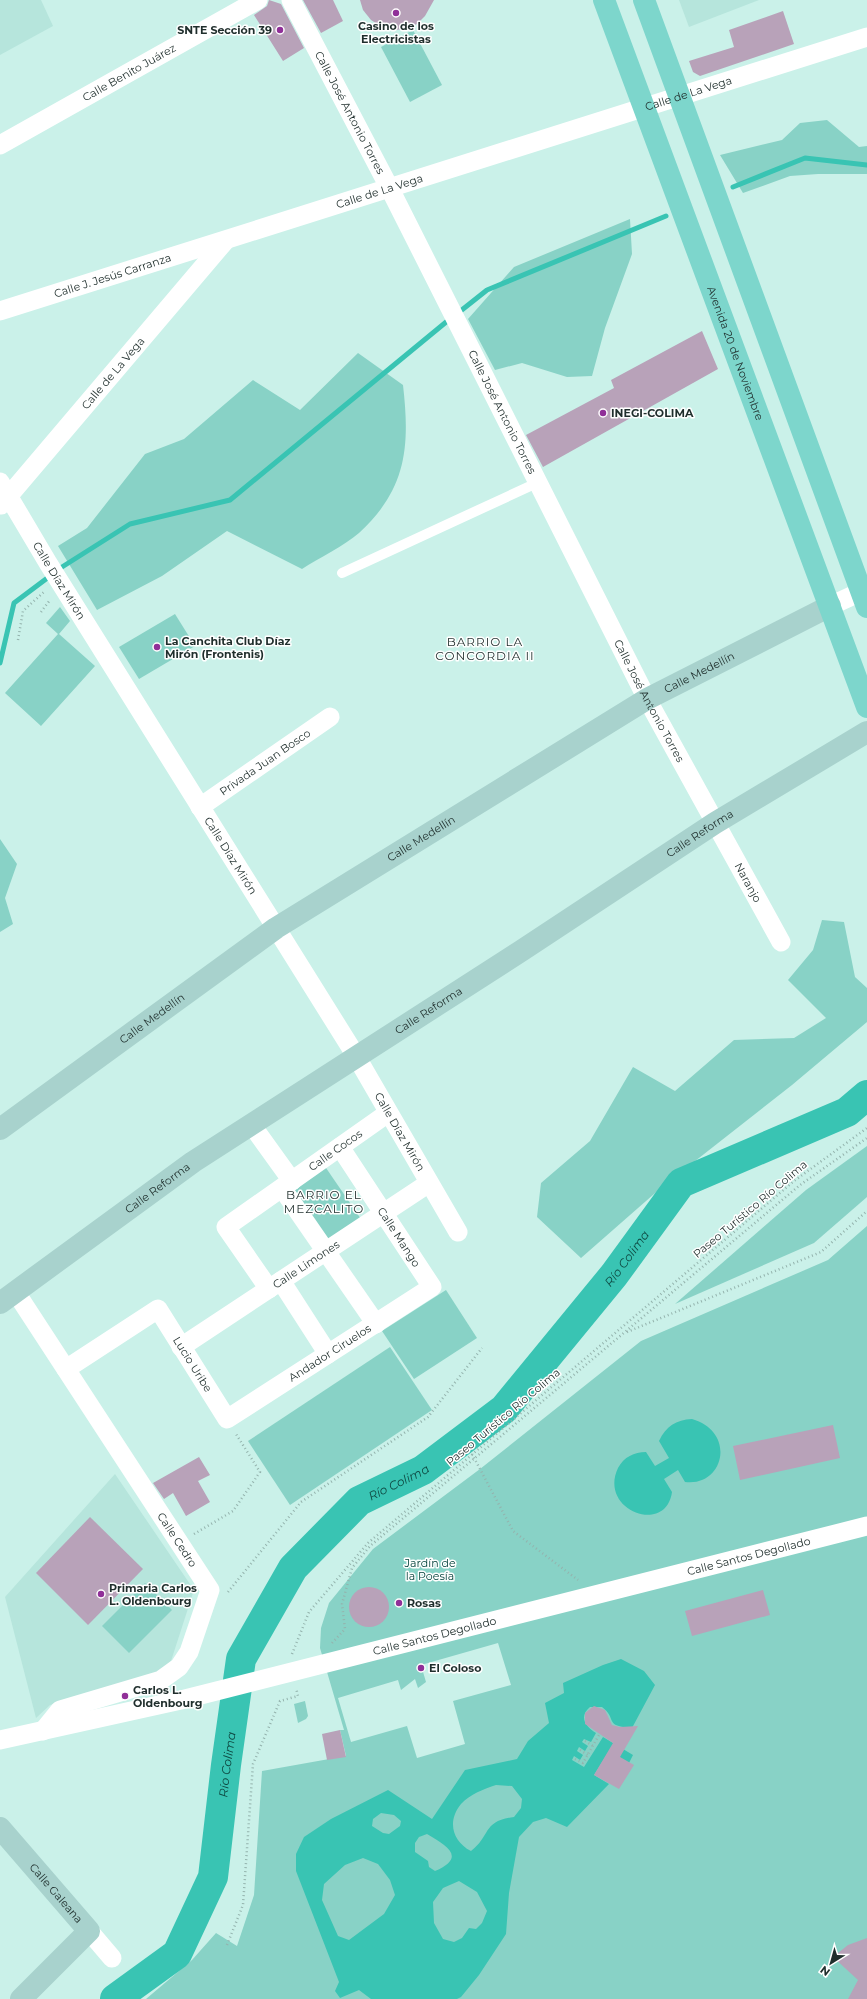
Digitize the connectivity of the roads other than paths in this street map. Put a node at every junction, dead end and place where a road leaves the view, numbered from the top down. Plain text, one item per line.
1 (258, 0) edge
2 (290, 0) edge
3 (604, 0) edge
4 (644, 0) edge
5 (867, 37) edge
6 (678, 97) junction
7 (644, 108) junction
8 (0, 146) edge
9 (390, 188) junction
10 (226, 241) junction
11 (0, 311) edge
12 (539, 482) junction
13 (3, 495) edge
14 (342, 573) dead end
15 (865, 596) edge
16 (830, 606) junction
17 (647, 699) junction
18 (867, 707) edge
19 (330, 717) dead end
20 (867, 732) edge
21 (200, 807) junction
22 (715, 823) junction
23 (276, 928) junction
24 (781, 942) dead end
25 (356, 1056) junction
26 (388, 1113) junction
27 (251, 1124) junction
28 (0, 1129) edge
29 (340, 1147) junction
30 (429, 1183) junction
31 (287, 1184) junction
32 (383, 1213) junction
33 (458, 1232) dead end
34 (326, 1251) junction
35 (275, 1285) junction
36 (432, 1287) joint
37 (5, 1297) edge
38 (376, 1324) junction
39 (181, 1347) junction
40 (328, 1354) junction
41 (66, 1370) junction
42 (227, 1419) joint
43 (867, 1526) edge
44 (43, 1731) junction
45 (0, 1740) edge
46 (0, 1828) edge
47 (89, 1931) junction
48 (112, 1958) dead end
49 (21, 1999) edge

1 - 8 street, Calle Benito Juárez
2 - 9 street, Calle José Antonio Torres
3 - 7 main road, Avenida 20 de Noviembre
4 - 6 main road
5 - 6 street, Calle de La Vega
6 - 7 street, Calle de La Vega
6 - 15 main road
7 - 9 street, Calle de La Vega
7 - 16 main road, Avenida 20 de Noviembre
9 - 10 street, Calle de La Vega
9 - 12 street, Calle José Antonio Torres
10 - 11 street, Calle J. Jesús Carranza
10 - 13 street, Calle de La Vega
12 - 14 lane
12 - 17 street, Calle José Antonio Torres
13 - 21 street, Calle Díaz Mirón
15 - 16 street, Calle Medellín
16 - 17 street, Calle Medellín
16 - 18 main road, Avenida 20 de Noviembre
17 - 22 street, Calle José Antonio Torres
17 - 23 street, Calle Medellín
19 - 21 street, Privada Juan Bosco
20 - 22 street, Calle Reforma
21 - 23 street, Calle Díaz Mirón
22 - 24 street, Naranjo
22 - 25 street, Calle Reforma
23 - 25 street, Calle Díaz Mirón
23 - 28 street, Calle Medellín
25 - 26 street, Calle Díaz Mirón
25 - 27 street, Calle Reforma
26 - 29 street, Calle Cocos
26 - 30 street, Calle Díaz Mirón
27 - 31 street
27 - 37 street, Calle Reforma
29 - 31 street, Calle Cocos
29 - 32 street, Calle Mango
30 - 32 street, Calle Limones
30 - 33 street, Calle Díaz Mirón
31 - 34 street
31 - 35 street, Calle Cocos
32 - 34 street, Calle Limones
32 - 36 street, Calle Mango
34 - 35 street, Calle Limones
34 - 38 street
35 - 39 street, Calle Limones
35 - 40 street
36 - 38 street, Andador Ciruelos
37 - 41 street, Calle Cedro
38 - 40 street, Andador Ciruelos
39 - 41 street, Lucio Uribe
39 - 42 street, Lucio Uribe
40 - 42 street, Andador Ciruelos
41 - 44 street, Calle Cedro
43 - 44 street, Calle Santos Degollado
44 - 45 street, Calle Santos Degollado
46 - 47 street, Calle Galeana
47 - 48 street, Calle Galeana
47 - 49 street

